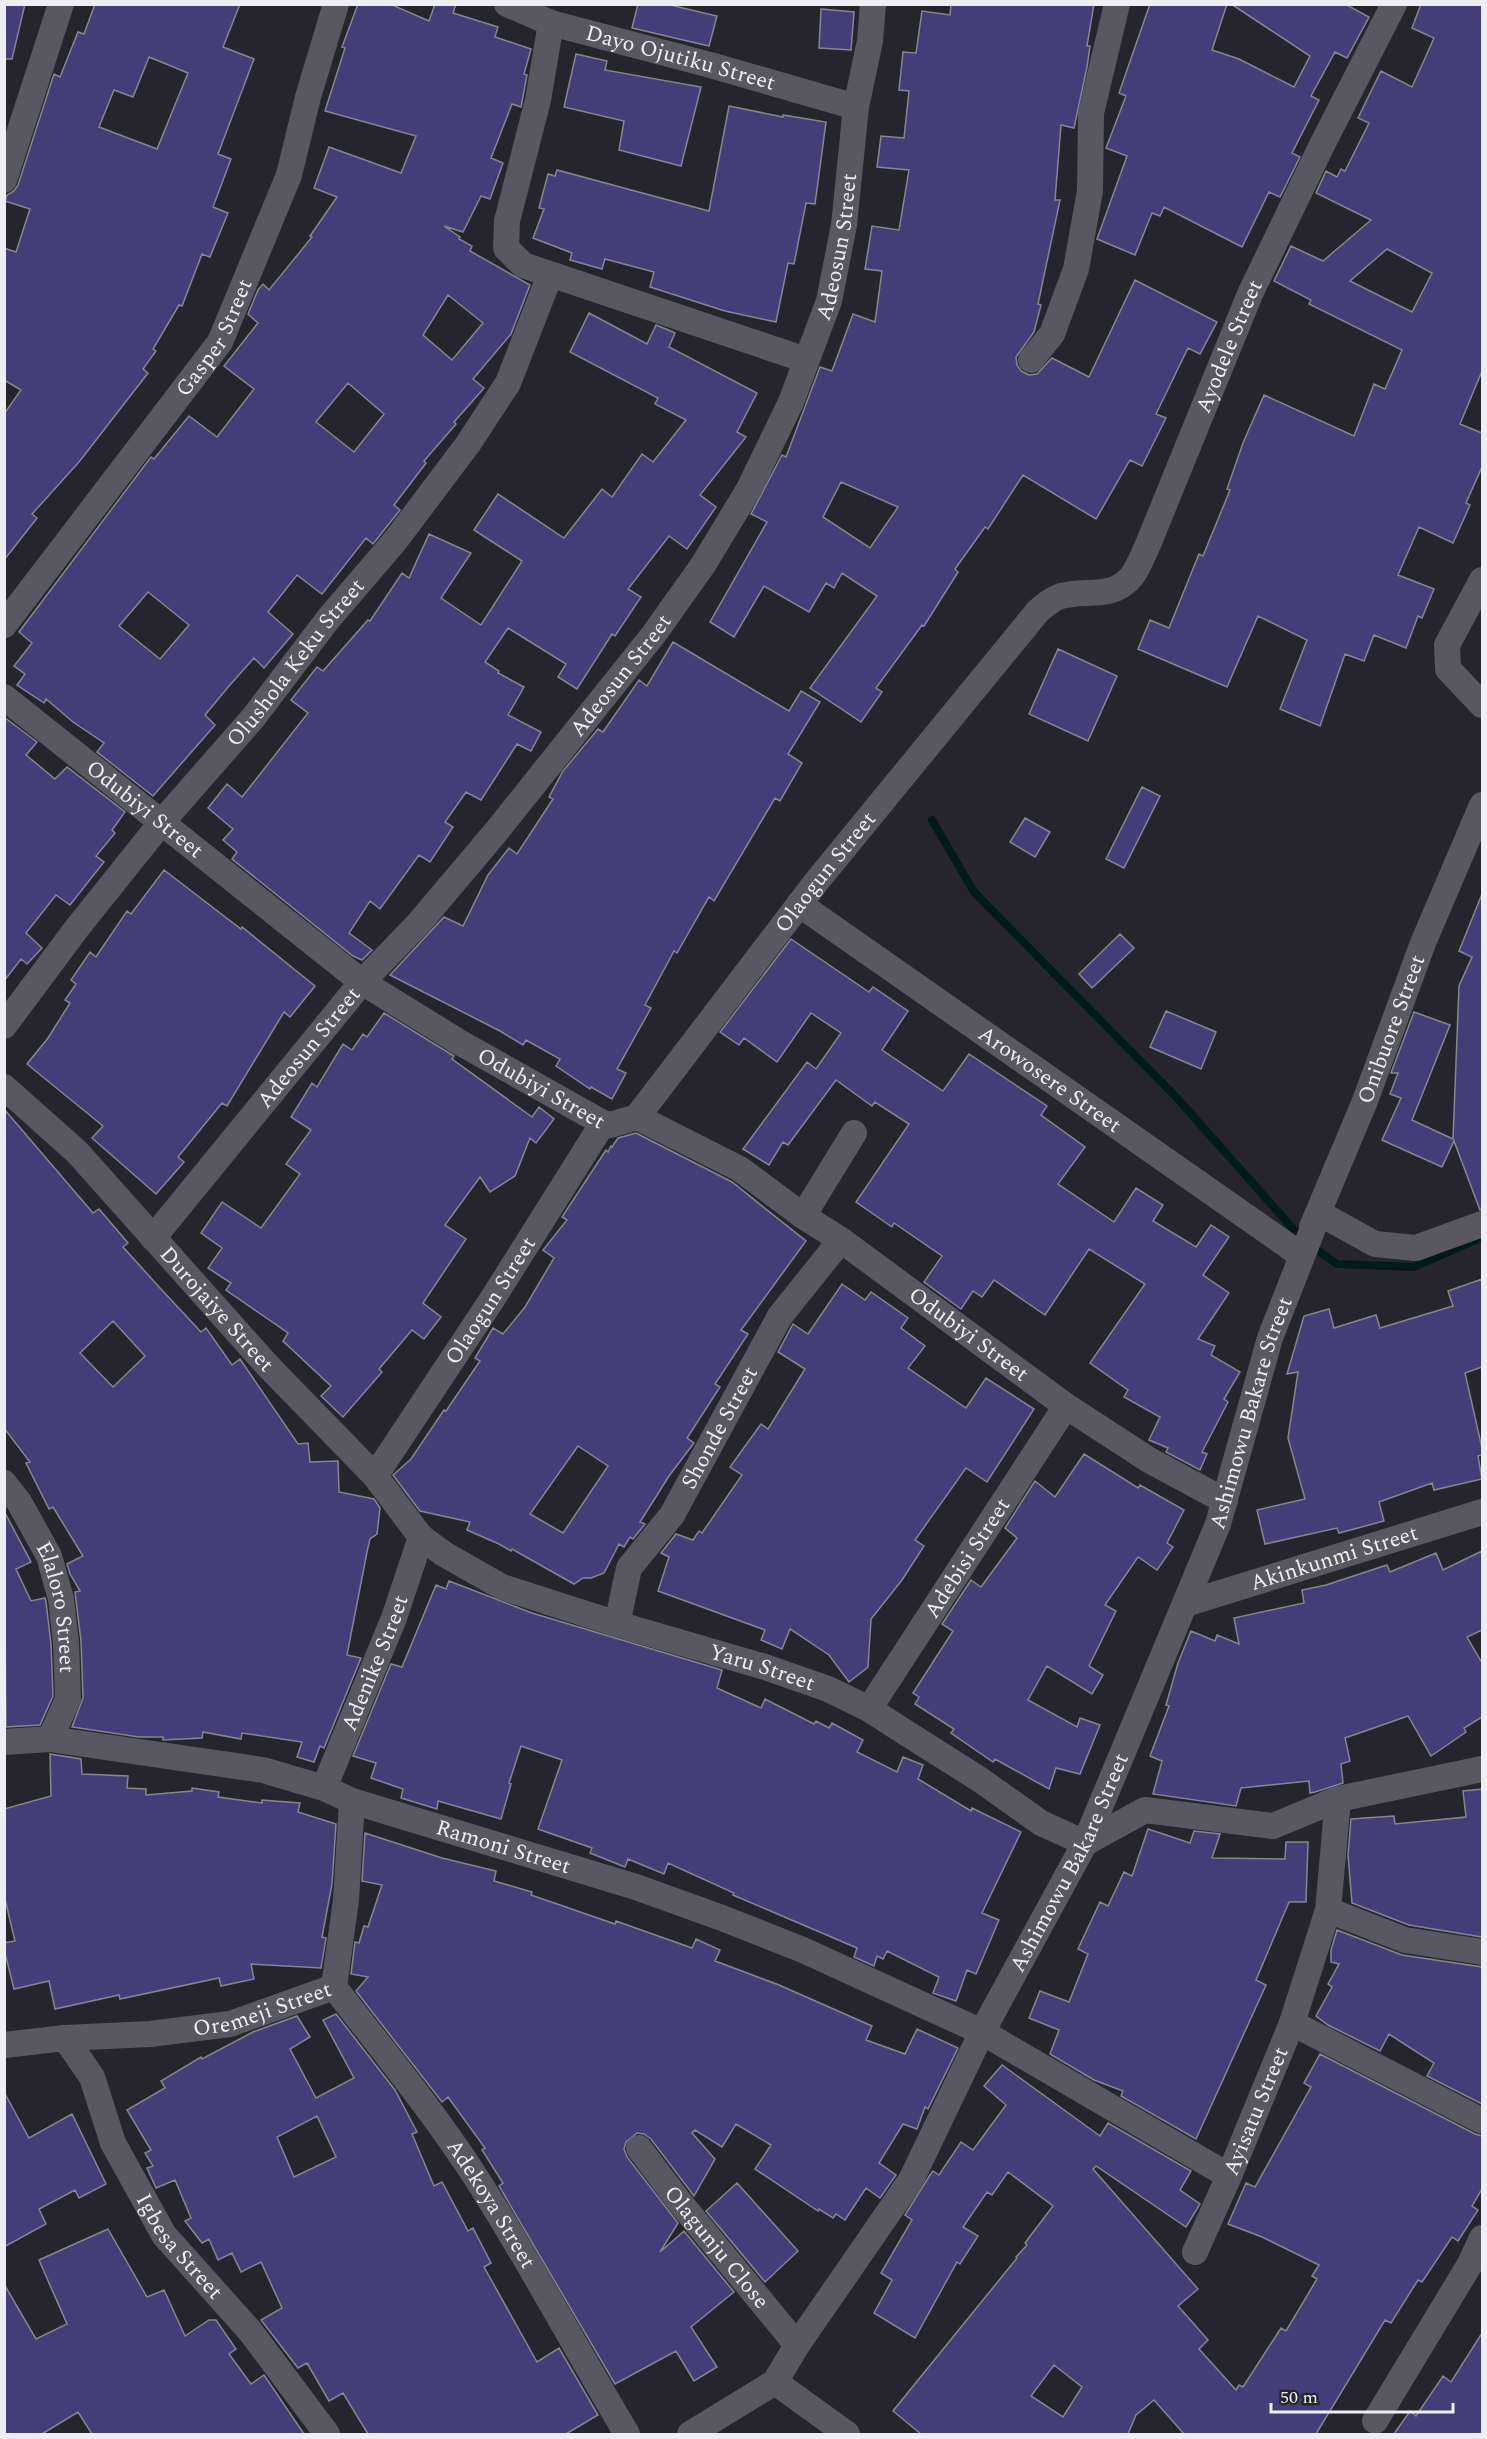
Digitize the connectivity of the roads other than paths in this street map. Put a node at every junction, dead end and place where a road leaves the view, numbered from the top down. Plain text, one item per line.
1 (61, 4) edge
2 (336, 4) edge
3 (507, 4) edge
4 (873, 4) edge
5 (1117, 4) edge
6 (1394, 4) edge
7 (551, 23) junction
8 (856, 107) junction
9 (4, 180) edge
10 (550, 275) junction
11 (806, 360) junction
12 (1030, 360) dead end
13 (1482, 579) edge
14 (4, 625) edge
15 (1021, 631) joint
16 (4, 697) edge
17 (1482, 705) edge
18 (1482, 805) edge
19 (161, 824) junction
20 (799, 904) junction
21 (362, 982) junction
22 (4, 1026) edge
23 (4, 1087) edge
24 (636, 1117) junction
25 (603, 1124) junction
26 (854, 1133) dead end
27 (803, 1216) junction
28 (1315, 1220) junction
29 (1482, 1224) edge
30 (153, 1238) junction
31 (841, 1240) junction
32 (1301, 1255) junction
33 (1066, 1406) junction
34 (375, 1476) junction
35 (4, 1483) edge
36 (1225, 1501) junction
37 (1482, 1512) edge
38 (422, 1537) junction
39 (1185, 1604) junction
40 (617, 1624) junction
41 (869, 1709) junction
42 (50, 1739) junction
43 (4, 1742) edge
44 (1482, 1770) edge
45 (324, 1788) junction
46 (1338, 1799) junction
47 (352, 1801) junction
48 (1084, 1844) junction
49 (1328, 1910) junction
50 (1482, 1952) edge
51 (334, 1987) junction
52 (1292, 2023) junction
53 (982, 2032) junction
54 (65, 2038) junction
55 (4, 2045) edge
56 (1482, 2121) edge
57 (639, 2148) dead end
58 (1229, 2176) junction
59 (1482, 2238) edge
60 (1195, 2252) dead end
61 (797, 2345) junction
62 (775, 2382) junction
63 (1375, 2421) dead end
64 (327, 2434) edge
65 (627, 2434) edge
66 (690, 2434) edge
67 (847, 2434) edge

1 - 9 street
2 - 14 street, Gasper Street
3 - 7 street, Dayo Ojutiku Street
4 - 8 street, Adeosun Street
5 - 12 street
6 - 15 street, Ayodele Street
7 - 8 street, Dayo Ojutiku Street
7 - 10 street
8 - 11 street, Adeosun Street
10 - 11 street
10 - 19 street, Olushola Keku Street
11 - 21 street, Adeosun Street
13 - 17 street
15 - 20 street, Olaogun Street
16 - 19 street, Odubiyi Street
18 - 28 street, Onibuore Street
19 - 21 street, Odubiyi Street
19 - 22 street, Olushola Keku Street
20 - 24 street, Olaogun Street
20 - 32 street, Arowosere Street
21 - 25 street, Odubiyi Street
21 - 30 street, Adeosun Street
23 - 30 street, Durojaiye Street
24 - 25 street, Odubiyi Street
24 - 27 street, Odubiyi Street
25 - 34 street, Olaogun Street
26 - 27 street
27 - 31 street, Odubiyi Street
28 - 29 street
28 - 32 street, Onibuore Street
30 - 34 street, Durojaiye Street
31 - 33 street, Odubiyi Street
31 - 40 street, Shonde Street
32 - 36 street, Ashimowu Bakare Street
33 - 36 street, Odubiyi Street
33 - 41 street, Adebisi Street
34 - 38 street, Durojaiye Street
35 - 42 street, Elaloro Street
36 - 39 street, Ashimowu Bakare Street
37 - 39 street, Akinkunmi Street
38 - 40 street, Yaru Street
38 - 45 street, Adenike Street
39 - 48 street, Ashimowu Bakare Street
40 - 41 street, Yaru Street
41 - 48 street, Yaru Street
42 - 43 street, Ramoni Street
42 - 45 street, Ramoni Street
44 - 46 street
45 - 47 street, Ramoni Street
46 - 48 street
46 - 49 street, Ayisatu Street
47 - 51 street, Oremeji Street
47 - 53 street, Ramoni Street
48 - 53 street, Ashimowu Bakare Street
49 - 50 street
49 - 52 street, Ayisatu Street
51 - 54 street, Oremeji Street
51 - 65 street, Adekoya Street
52 - 56 street
52 - 58 street, Ayisatu Street
53 - 58 street, Ayisatu Street
53 - 61 street, Ashimowu Bakare Street
54 - 55 street, Oremeji Street
54 - 64 street, Igbesa Street
57 - 61 street, Olagunju Close
58 - 60 street
59 - 63 street
61 - 62 street, Ashimowu Bakare Street
62 - 66 street, Ashimowu Bakare Street
62 - 67 street

